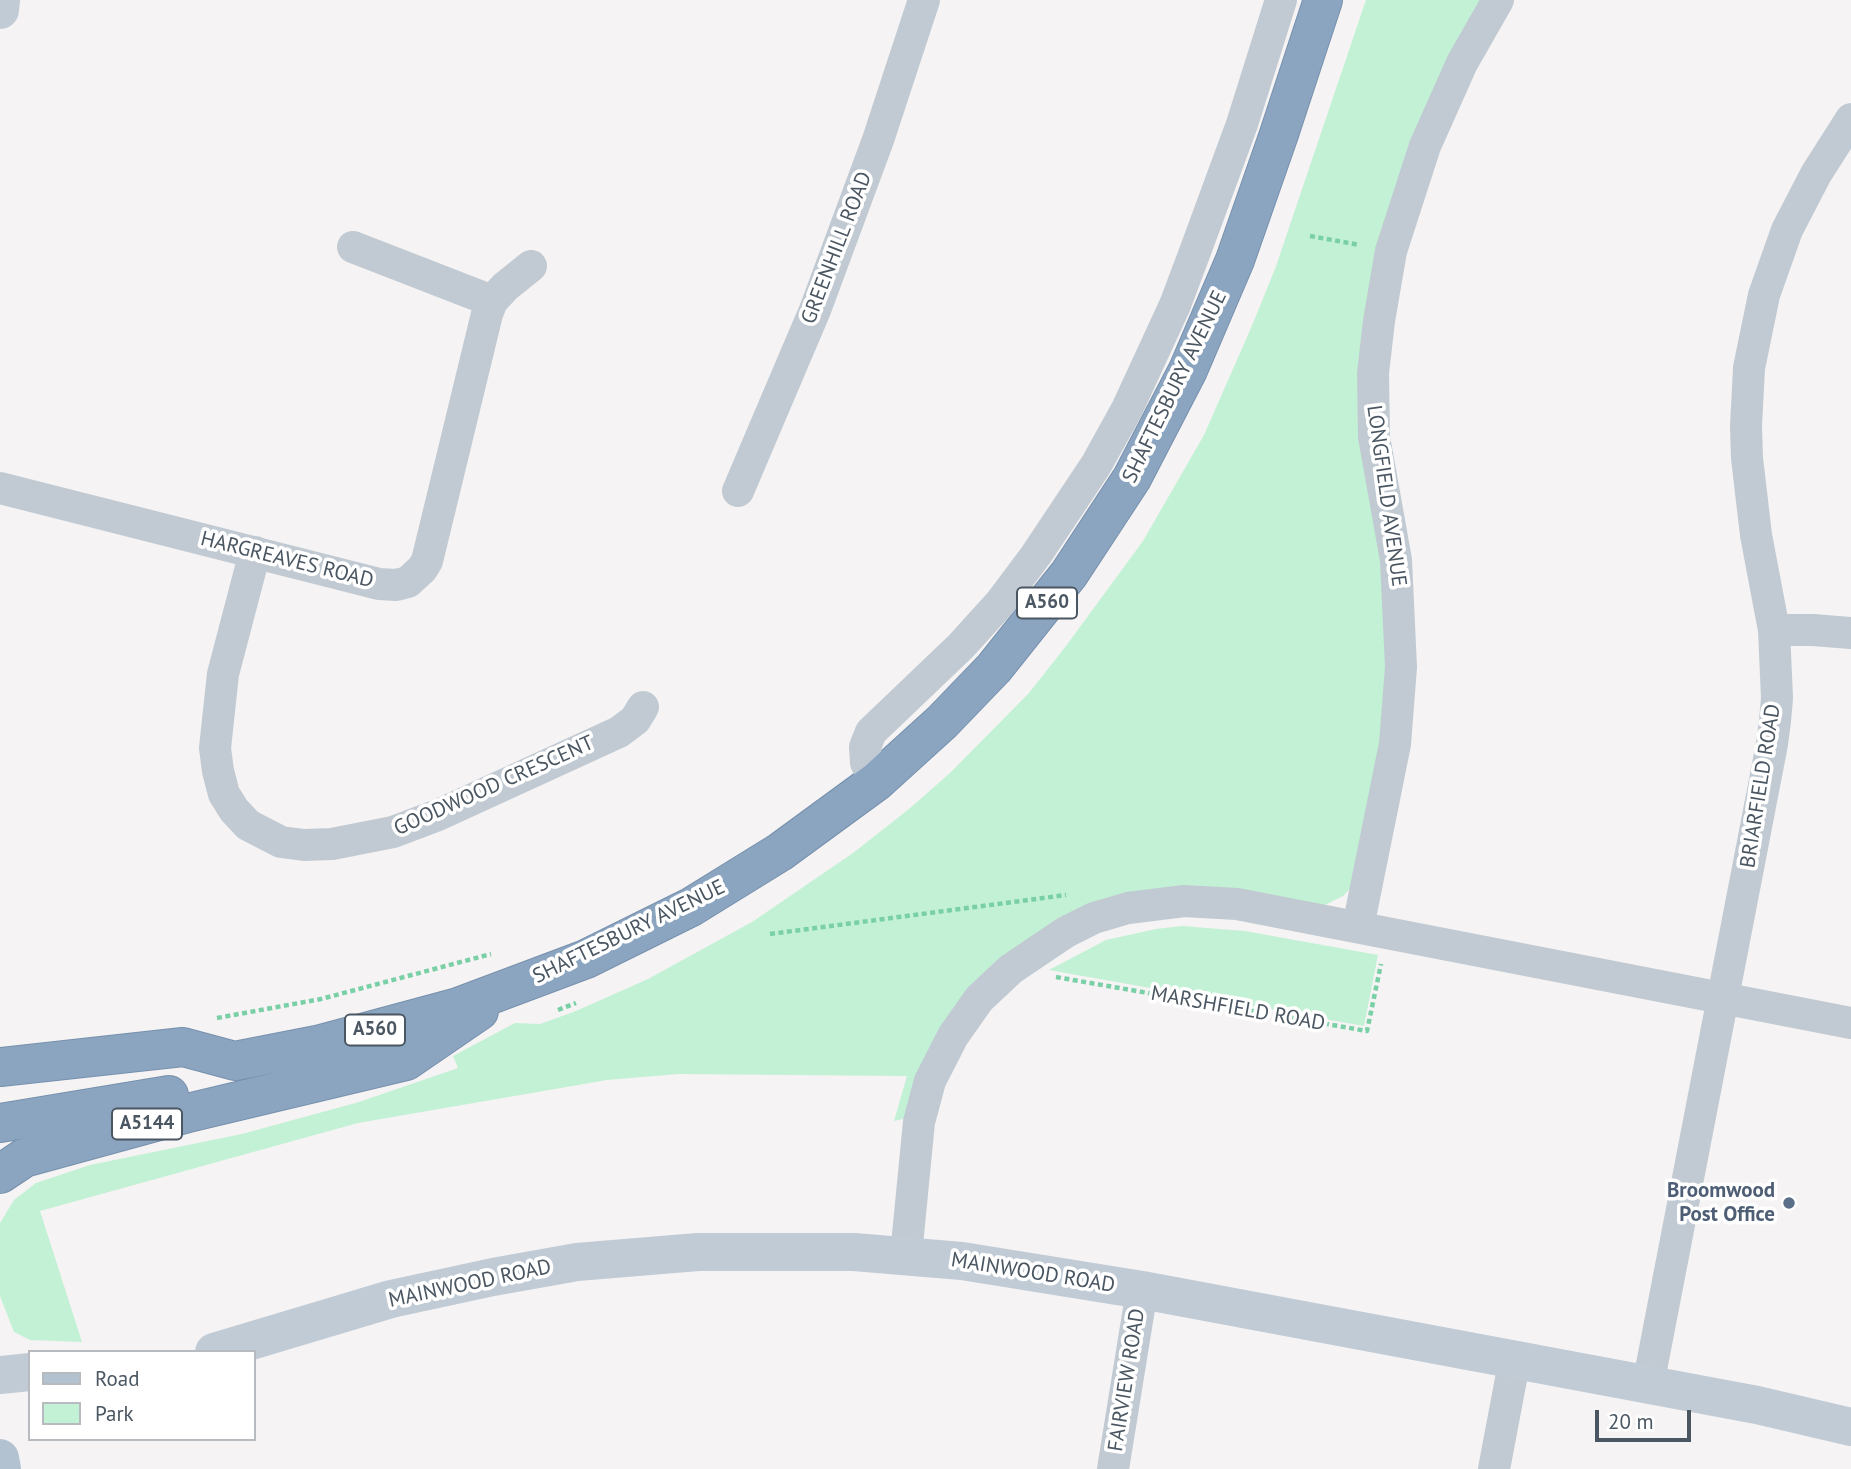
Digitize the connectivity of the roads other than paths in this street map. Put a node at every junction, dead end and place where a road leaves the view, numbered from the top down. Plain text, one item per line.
1 (1, 0) edge
2 (923, 0) edge
3 (1281, 0) edge
4 (1323, 0) edge
5 (1498, 0) edge
6 (0, 10) edge
7 (1851, 119) edge
8 (353, 247) dead end
9 (531, 266) dead end
10 (492, 300) junction
11 (0, 488) edge
12 (738, 491) dead end
13 (255, 552) junction
14 (1774, 630) junction
15 (1851, 633) edge
16 (643, 707) dead end
17 (877, 781) junction
18 (1373, 930) junction
19 (512, 988) junction
20 (1723, 998) junction
21 (1851, 1023) edge
22 (234, 1060) junction
23 (0, 1067) edge
24 (0, 1123) edge
25 (0, 1174) edge
26 (906, 1255) junction
27 (1142, 1290) junction
28 (221, 1350) edge
29 (1515, 1358) junction
30 (28, 1371) edge
31 (0, 1375) edge
32 (1648, 1385) junction
33 (1851, 1427) edge
34 (0, 1458) edge
35 (2, 1469) edge
36 (1113, 1469) edge
37 (1494, 1469) edge

1 - 6 street
2 - 12 street, GREENHILL ROAD
3 - 17 street, SHAFTESBURY AVENUE
4 - 17 highway, SHAFTESBURY AVENUE / A560
5 - 18 street, LONGFIELD AVENUE
7 - 14 street, BRIARFIELD ROAD
8 - 10 street
9 - 10 street
10 - 13 street, HARGREAVES ROAD
11 - 13 street, HARGREAVES ROAD
13 - 16 street, GOODWOOD CRESCENT
14 - 15 street
14 - 20 street, BRIARFIELD ROAD
17 - 19 highway, SHAFTESBURY AVENUE / A560
18 - 20 street
18 - 26 street
19 - 22 highway, SHAFTESBURY AVENUE / A560
19 - 25 highway, A5144
20 - 21 street
20 - 32 street, BRIARFIELD ROAD
22 - 23 highway, SHAFTESBURY AVENUE / A560
22 - 24 highway, SHAFTESBURY AVENUE / A560
26 - 27 street, MAINWOOD ROAD
26 - 28 street, MAINWOOD ROAD
27 - 29 street, MAINWOOD ROAD
27 - 36 street, FAIRVIEW ROAD
29 - 32 street, MAINWOOD ROAD
29 - 37 street
30 - 31 street
32 - 33 street, MAINWOOD ROAD
34 - 35 main road

